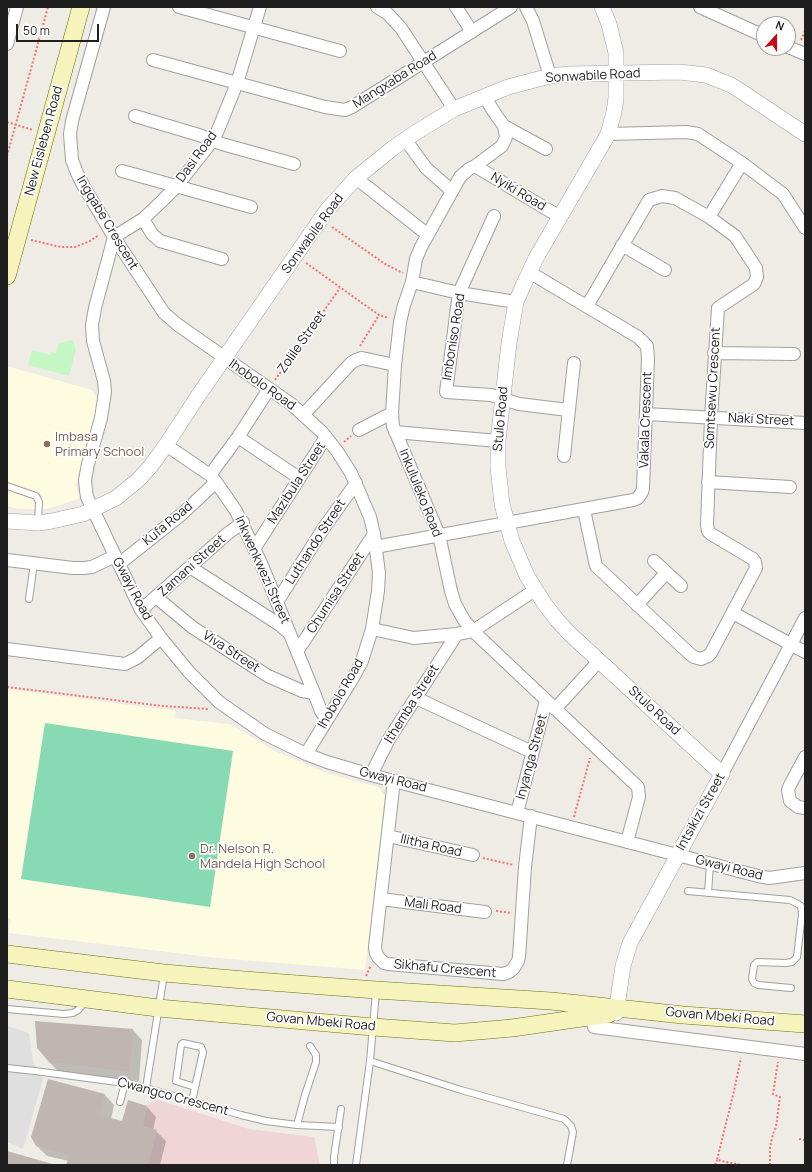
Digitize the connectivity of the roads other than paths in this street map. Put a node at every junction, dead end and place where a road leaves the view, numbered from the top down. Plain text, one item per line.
1 (17, 7) edge
2 (81, 7) edge
3 (104, 7) edge
4 (179, 7) edge
5 (260, 7) edge
6 (456, 7) edge
7 (511, 7) edge
8 (526, 7) edge
9 (602, 7) edge
10 (700, 7) edge
11 (379, 8) edge
12 (255, 28) junction
13 (472, 32) junction
14 (756, 32) edge
15 (7, 44) edge
16 (340, 51) dead end
17 (153, 60) dead end
18 (424, 63) junction
19 (617, 74) junction
20 (550, 76) junction
21 (237, 83) junction
22 (484, 96) junction
23 (454, 109) junction
24 (135, 116) dead end
25 (504, 126) junction
26 (804, 130) edge
27 (608, 134) junction
28 (405, 139) junction
29 (213, 140) junction
30 (546, 149) dead end
31 (742, 163) junction
32 (294, 164) dead end
33 (475, 166) junction
34 (122, 171) dead end
35 (356, 178) junction
36 (176, 187) junction
37 (452, 191) junction
38 (251, 207) dead end
39 (494, 216) dead end
40 (560, 217) junction
41 (709, 217) junction
42 (143, 219) junction
43 (805, 228) edge
44 (112, 233) junction
45 (428, 235) junction
46 (622, 245) junction
47 (222, 259) dead end
48 (665, 270) dead end
49 (529, 272) junction
50 (7, 276) edge
51 (413, 280) junction
52 (460, 293) junction
53 (516, 302) junction
54 (587, 306) junction
55 (714, 353) junction
56 (794, 354) dead end
57 (224, 358) junction
58 (574, 363) dead end
59 (395, 365) junction
60 (269, 389) junction
61 (502, 399) junction
62 (568, 410) junction
63 (392, 413) junction
64 (646, 414) junction
65 (303, 415) junction
66 (711, 418) junction
67 (805, 423) edge
68 (358, 430) road end
69 (395, 432) junction
70 (238, 437) junction
71 (326, 437) junction
72 (498, 441) junction
73 (166, 445) junction
74 (564, 456) dead end
75 (299, 478) junction
76 (213, 479) junction
77 (356, 482) junction
78 (708, 482) junction
79 (7, 486) edge
80 (790, 488) dead end
81 (93, 509) junction
82 (584, 510) junction
83 (7, 521) edge
84 (243, 522) junction
85 (38, 523) junction
86 (506, 523) junction
87 (374, 534) junction
88 (439, 535) junction
89 (375, 547) junction
90 (254, 549) junction
91 (7, 560) edge
92 (117, 560) junction
93 (654, 561) dead end
94 (34, 563) junction
95 (190, 567) junction
96 (666, 573) junction
97 (681, 586) dead end
98 (535, 590) junction
99 (156, 597) junction
100 (30, 598) dead end
101 (277, 602) junction
102 (637, 604) junction
103 (141, 610) junction
104 (733, 613) junction
105 (805, 618) edge
106 (372, 629) junction
107 (473, 631) junction
108 (290, 634) junction
109 (456, 634) junction
110 (161, 638) junction
111 (791, 644) junction
112 (7, 649) edge
113 (297, 651) junction
114 (805, 652) edge
115 (599, 661) junction
116 (314, 693) junction
117 (416, 698) junction
118 (551, 705) junction
119 (327, 720) junction
120 (532, 752) junction
121 (306, 754) junction
122 (805, 757) edge
123 (722, 774) junction
124 (371, 775) junction
125 (394, 780) junction
126 (805, 808) edge
127 (517, 813) junction
128 (531, 816) junction
129 (388, 836) junction
130 (627, 842) junction
131 (677, 855) junction
132 (473, 856) road end
133 (710, 864) junction
134 (805, 874) edge
135 (688, 891) dead end
136 (708, 893) junction
137 (381, 899) junction
138 (485, 912) road end
139 (7, 954) edge
140 (164, 973) junction
141 (791, 988) dead end
142 (7, 989) edge
143 (376, 990) junction
144 (87, 999) junction
145 (158, 1008) junction
146 (7, 1009) edge
147 (616, 1010) junction
148 (591, 1016) junction
149 (805, 1024) edge
150 (373, 1027) junction
151 (310, 1046) dead end
152 (805, 1054) edge
153 (370, 1061) junction
154 (7, 1068) edge
155 (125, 1083) junction
156 (195, 1087) junction
157 (146, 1088) junction
158 (192, 1101) junction
159 (120, 1102) dead end
160 (341, 1109) dead end
161 (297, 1125) junction
162 (339, 1127) junction
163 (334, 1165) edge
164 (356, 1165) edge
165 (567, 1165) edge

1 - 15 street
2 - 50 main road, New Eisleben Road
3 - 44 street, Ingqabe Crescent
4 - 12 street
5 - 12 street, Dasi Road
6 - 13 street
7 - 13 street, Mangxaba Road
8 - 20 street
9 - 19 street, Stulo Road
10 - 14 street
11 - 18 street
12 - 16 street
12 - 21 street, Dasi Road
13 - 18 street, Mangxaba Road
17 - 21 street, Mangxaba Road
18 - 21 street, Mangxaba Road
18 - 23 street
19 - 20 street, Sonwabile Road
19 - 26 street, Sonwabile Road
19 - 27 street, Stulo Road
20 - 22 street, Sonwabile Road
21 - 29 street, Dasi Road
22 - 23 street, Sonwabile Road
22 - 25 street
23 - 28 street, Sonwabile Road
24 - 29 street
25 - 30 street
25 - 33 street, Inkululeko Road
27 - 31 street
27 - 40 street, Stulo Road
28 - 35 street, Sonwabile Road
28 - 37 street
29 - 32 street
29 - 36 street, Dasi Road
31 - 41 street
31 - 43 street
33 - 37 street, Inkululeko Road
33 - 40 street, Nyiki Road
34 - 36 street
35 - 45 street
35 - 57 street, Sonwabile Road
36 - 38 street
36 - 42 street, Dasi Road
37 - 45 street, Inkululeko Road
39 - 52 street, Imboniso Road
40 - 49 street, Stulo Road
41 - 46 street, Somtsewu Crescent
41 - 55 street, Somtsewu Crescent
42 - 44 street, Dasi Road
42 - 47 street
44 - 57 street, Ingqabe Crescent
44 - 81 street, Gwayi Road
45 - 51 street, Inkululeko Road
46 - 48 street
46 - 54 street, Somtsewu Crescent
49 - 53 street, Stulo Road
49 - 54 street, Vakala Crescent
51 - 52 street
51 - 59 street, Inkululeko Road
52 - 53 street
52 - 61 street, Imboniso Road
53 - 61 street, Stulo Road
54 - 64 street, Vakala Crescent
55 - 56 street
55 - 66 street, Somtsewu Crescent
57 - 60 street, Ihobolo Road
57 - 73 street, Sonwabile Road
58 - 62 street
59 - 63 street, Inkululeko Road
59 - 65 street
60 - 65 street, Ihobolo Road
60 - 70 street
61 - 62 street
61 - 72 street, Stulo Road
62 - 74 street
63 - 68 street
63 - 69 street, Inkululeko Road
64 - 66 street, Naki Street
64 - 82 street, Vakala Crescent
65 - 71 street, Ihobolo Road
66 - 67 street, Naki Street
66 - 78 street, Somtsewu Crescent
69 - 72 street
69 - 88 street, Inkululeko Road
70 - 75 street
70 - 76 street
71 - 75 street, Mazibula Street
71 - 77 street, Ihobolo Road
72 - 86 street, Stulo Road
73 - 76 street, Inkwenkwezi Street
73 - 81 street, Sonwabile Road
75 - 90 street, Mazibula Street
76 - 84 street, Inkwenkwezi Street
76 - 92 street, Kufa Road
77 - 87 street, Ihobolo Road
77 - 101 street, Luthando Street
78 - 80 street
78 - 104 street, Somtsewu Crescent
79 - 85 lane
81 - 85 street, Sonwabile Road
81 - 92 street, Gwayi Road
82 - 86 street, Vakala Crescent
82 - 102 street, Somtsewu Crescent
83 - 85 street, Sonwabile Road
84 - 90 street, Inkwenkwezi Street
84 - 95 street, Zamani Street
86 - 88 street, Vakala Crescent
86 - 98 street, Stulo Road
87 - 89 street, Ihobolo Road
87 - 113 street, Chumisa Street
88 - 89 street, Vakala Crescent
88 - 107 street, Inkululeko Road
89 - 106 street, Ihobolo Road
90 - 101 street, Inkwenkwezi Street
91 - 94 street, Kufa Road
92 - 94 street, Kufa Road
92 - 103 street, Gwayi Road
93 - 96 street
94 - 100 lane
95 - 99 street, Zamani Street
95 - 108 street
96 - 97 street
96 - 102 street
98 - 107 street
98 - 115 street, Stulo Road
99 - 103 street, Zamani Street
99 - 116 street, Viva Street
101 - 108 street, Inkwenkwezi Street
102 - 104 street, Somtsewu Crescent
103 - 110 street, Gwayi Road
104 - 111 street
105 - 111 street, Intsikizi Street
106 - 109 street
106 - 119 street, Ihobolo Road
107 - 109 street
107 - 118 street, Inkululeko Road
108 - 113 street, Inkwenkwezi Street
109 - 117 street, Ithemba Street
110 - 112 street
110 - 121 street, Gwayi Road
111 - 114 street
111 - 123 street, Intsikizi Street
113 - 116 street, Inkwenkwezi Street
115 - 118 street, Inyanga Street
115 - 123 street, Stulo Road
116 - 119 street, Inkwenkwezi Street
117 - 120 street
117 - 124 street, Ithemba Street
118 - 120 street, Inyanga Street
118 - 130 street, Inkululeko Road
119 - 121 street, Ihobolo Road
120 - 127 street, Inyanga Street
121 - 124 street, Gwayi Road
122 - 126 street
123 - 131 street, Intsikizi Street
124 - 125 street, Gwayi Road
125 - 127 street, Gwayi Road
125 - 129 street, Sikhafu Crescent
127 - 128 street, Gwayi Road
128 - 130 street, Gwayi Road
128 - 137 street, Sikhafu Crescent
129 - 132 street, Ilitha Road
129 - 137 street, Sikhafu Crescent
130 - 131 street, Gwayi Road
131 - 133 street, Gwayi Road
131 - 147 street, Intsikizi Street
133 - 134 street, Gwayi Road
133 - 136 lane
135 - 136 lane
136 - 141 lane
137 - 138 street, Mali Road
139 - 140 main road, Govan Mbeki Road
140 - 143 main road, Govan Mbeki Road
140 - 145 lane
142 - 144 main road, Govan Mbeki Road
143 - 147 main road, Govan Mbeki Road
143 - 150 lane
144 - 145 main road, Govan Mbeki Road
144 - 146 lane
145 - 150 main road, Govan Mbeki Road
145 - 157 lane
147 - 148 main road, Govan Mbeki Road
147 - 149 main road, Govan Mbeki Road
148 - 150 main road, Govan Mbeki Road
148 - 152 street
150 - 153 lane
151 - 161 lane
153 - 164 lane
153 - 165 lane
154 - 155 lane, Cwangco Crescent
155 - 157 lane, Cwangco Crescent
155 - 159 lane
156 - 156 lane
156 - 158 lane
157 - 158 lane, Cwangco Crescent
158 - 161 lane, Cwangco Crescent
160 - 162 lane
161 - 162 lane, Cwangco Crescent
162 - 163 lane

